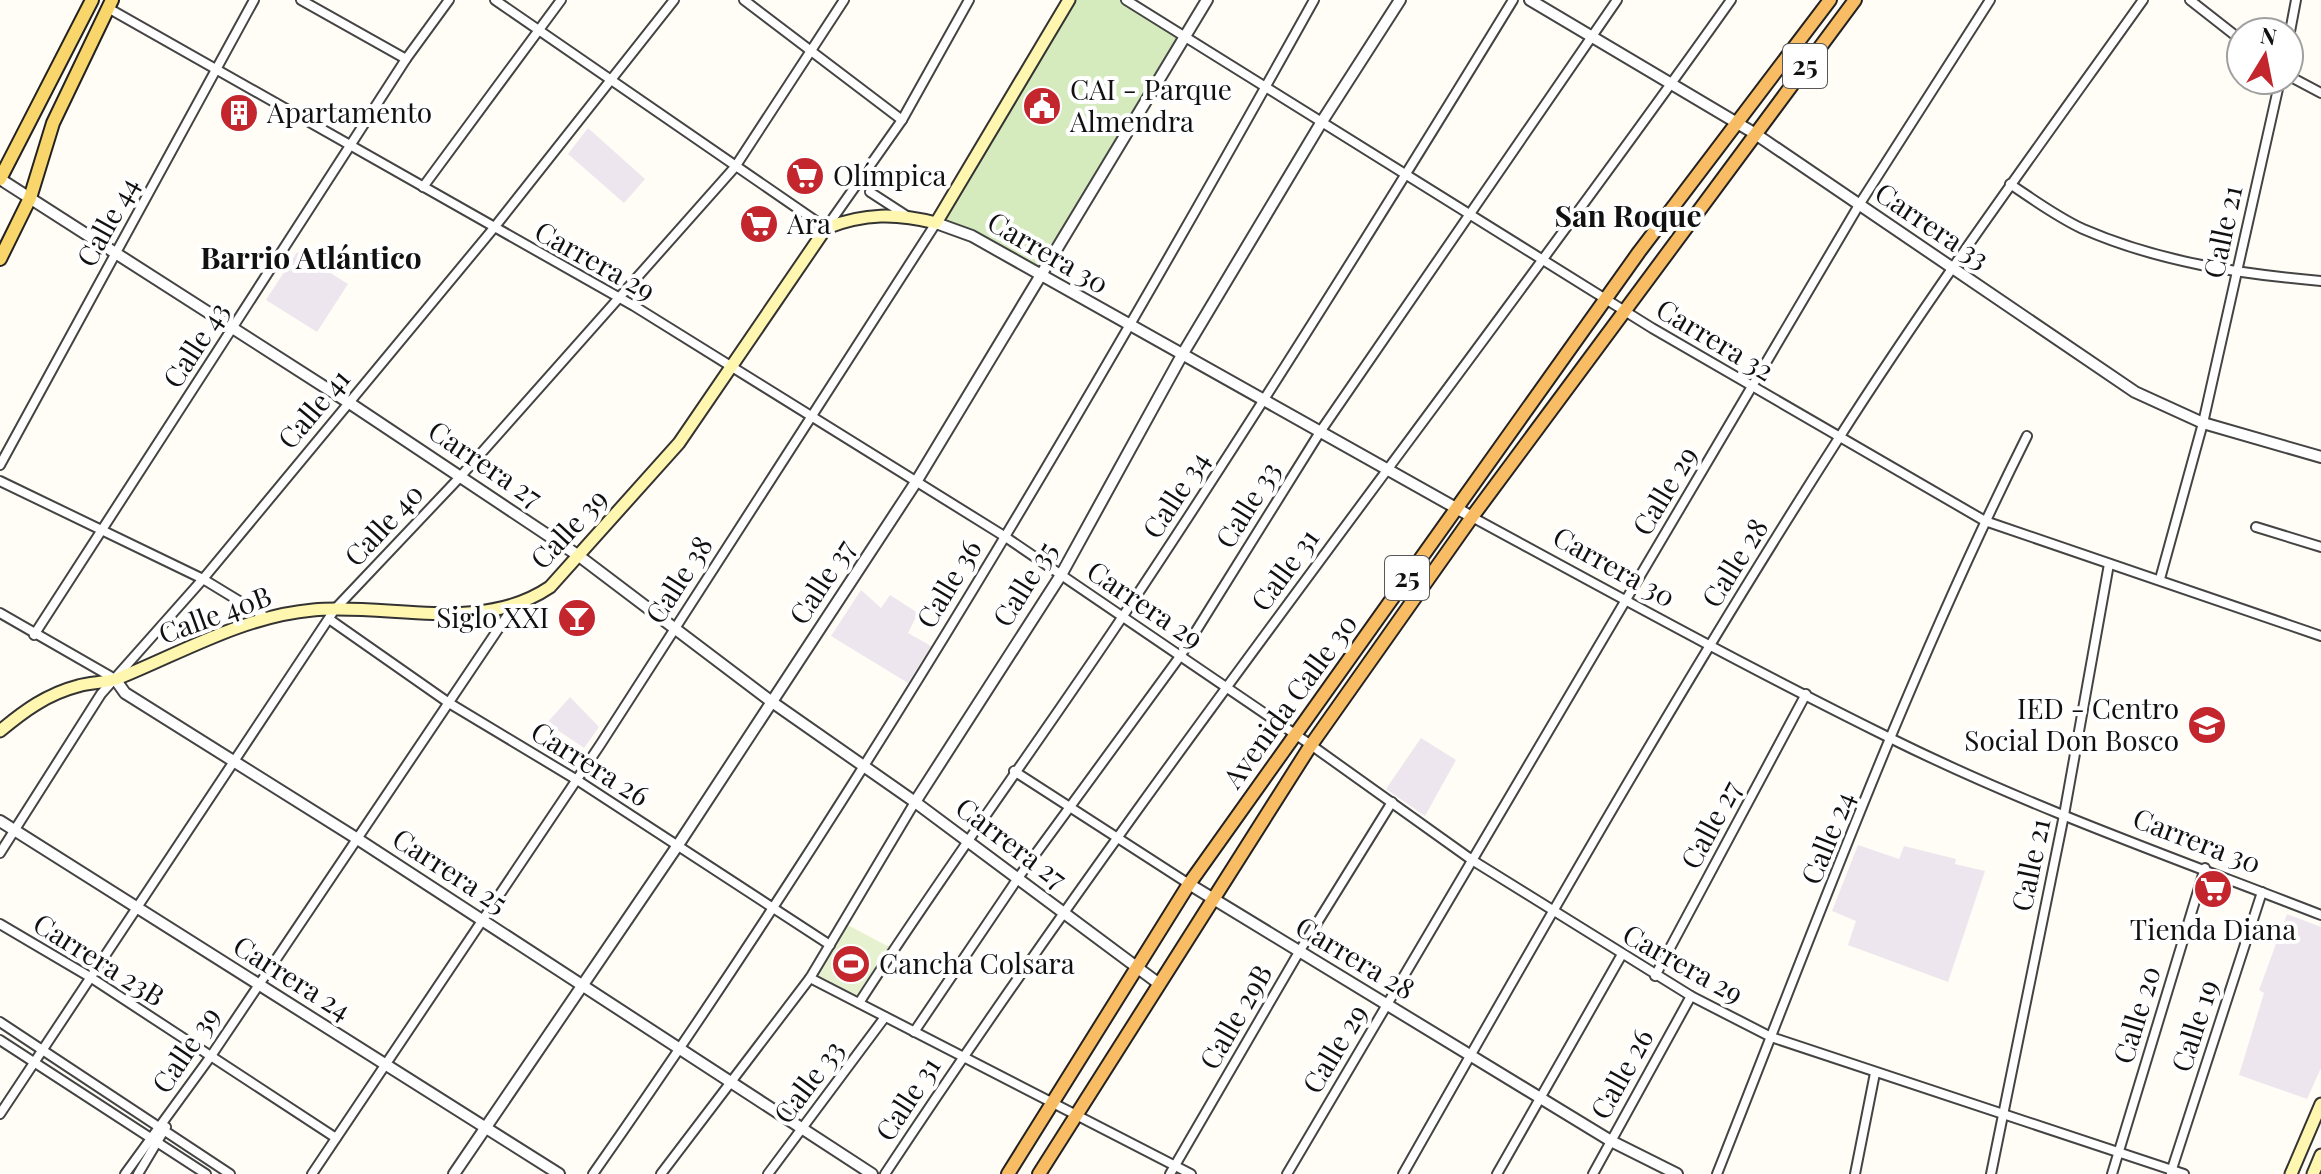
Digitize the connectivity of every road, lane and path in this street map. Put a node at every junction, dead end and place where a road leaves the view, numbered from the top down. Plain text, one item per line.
1 (92, 0) edge
2 (254, 0) edge
3 (301, 0) edge
4 (449, 0) edge
5 (495, 0) edge
6 (561, 0) edge
7 (674, 0) edge
8 (744, 0) edge
9 (844, 0) edge
10 (969, 0) edge
11 (1069, 0) edge
12 (1126, 0) edge
13 (1207, 0) edge
14 (1314, 0) edge
15 (1400, 0) edge
16 (1513, 0) edge
17 (1530, 0) edge
18 (1617, 0) edge
19 (1731, 0) edge
20 (1830, 0) edge
21 (1855, 0) edge
22 (1990, 0) edge
23 (2143, 0) edge
24 (2190, 0) edge
25 (110, 4) edge
26 (2225, 27) edge
27 (539, 30) junction
28 (1186, 36) junction
29 (1592, 36) junction
30 (811, 52) junction
31 (406, 59) junction
32 (216, 69) junction
33 (611, 81) junction
34 (1672, 82) junction
35 (1266, 87) junction
36 (2276, 96) edge
37 (902, 120) junction
38 (1321, 123) junction
39 (1738, 123) junction
40 (1754, 133) junction
41 (352, 147) junction
42 (735, 167) junction
43 (1405, 177) junction
44 (0, 179) edge
45 (2010, 184) junction
46 (423, 187) junction
47 (870, 192) dead end
48 (30, 198) junction
49 (1859, 205) junction
50 (908, 216) junction
51 (1469, 216) junction
52 (936, 223) junction
53 (826, 228) junction
54 (493, 229) junction
55 (117, 254) junction
56 (0, 259) edge
57 (1539, 260) junction
58 (1952, 268) junction
59 (2237, 274) junction
60 (1041, 277) junction
61 (2321, 281) edge
62 (620, 298) junction
63 (1607, 298) junction
64 (1625, 310) junction
65 (1128, 325) junction
66 (233, 328) junction
67 (1182, 355) junction
68 (730, 369) junction
69 (1751, 388) junction
70 (1264, 401) junction
71 (348, 402) junction
72 (812, 419) junction
73 (2203, 423) junction
74 (1320, 432) junction
75 (2027, 436) dead end
76 (1838, 439) junction
77 (2321, 457) edge
78 (0, 465) edge
79 (1385, 469) junction
80 (460, 477) junction
81 (0, 481) edge
82 (916, 482) junction
83 (1456, 509) junction
84 (1472, 517) junction
85 (1985, 521) junction
86 (2256, 527) dead end
87 (102, 532) junction
88 (1004, 536) junction
89 (2321, 547) edge
90 (579, 556) junction
91 (2109, 564) junction
92 (1061, 575) junction
93 (203, 579) junction
94 (2160, 579) junction
95 (1626, 600) junction
96 (513, 607) junction
97 (0, 613) edge
98 (332, 614) junction
99 (1123, 616) junction
100 (267, 618) junction
101 (677, 628) junction
102 (34, 635) junction
103 (2321, 636) edge
104 (1708, 647) junction
105 (1181, 655) junction
106 (115, 679) junction
107 (1228, 688) junction
108 (1806, 694) junction
109 (772, 702) junction
110 (449, 703) junction
111 (0, 731) edge
112 (1296, 735) junction
113 (1891, 739) junction
114 (1311, 745) junction
115 (234, 764) junction
116 (865, 766) junction
117 (1014, 771) junction
118 (577, 780) junction
119 (915, 802) junction
120 (1392, 802) junction
121 (1069, 806) junction
122 (2064, 815) junction
123 (0, 821) edge
124 (15, 831) junction
125 (356, 838) junction
126 (1119, 838) junction
127 (966, 840) junction
128 (678, 845) junction
129 (0, 853) edge
130 (1472, 860) junction
131 (2205, 868) junction
132 (1018, 878) junction
133 (1189, 884) junction
134 (2262, 892) junction
135 (1211, 898) junction
136 (773, 907) junction
137 (138, 911) junction
138 (1065, 914) junction
139 (1554, 914) junction
140 (2321, 915) edge
141 (483, 921) junction
142 (0, 924) edge
143 (830, 945) junction
144 (1299, 952) junction
145 (1621, 956) junction
146 (1135, 966) junction
147 (1655, 976) junction
148 (90, 977) junction
149 (810, 978) junction
150 (1158, 983) junction
151 (258, 985) junction
152 (583, 986) junction
153 (1691, 996) junction
154 (859, 1003) junction
155 (1387, 1005) junction
156 (885, 1017) junction
157 (0, 1022) edge
158 (914, 1032) junction
159 (1771, 1037) junction
160 (0, 1040) edge
161 (43, 1050) junction
162 (680, 1050) junction
163 (211, 1056) junction
164 (1470, 1056) junction
165 (963, 1057) junction
166 (34, 1062) junction
167 (386, 1065) junction
168 (1875, 1073) junction
169 (732, 1084) junction
170 (1539, 1098) junction
171 (1054, 1104) junction
172 (2321, 1104) edge
173 (0, 1114) edge
174 (2002, 1114) junction
175 (1076, 1115) junction
176 (486, 1128) junction
177 (162, 1129) junction
178 (801, 1129) junction
179 (336, 1138) junction
180 (155, 1140) junction
181 (1611, 1141) junction
182 (2119, 1152) junction
183 (2321, 1155) edge
184 (1172, 1170) edge
185 (2171, 1172) edge
186 (125, 1174) edge
187 (138, 1174) edge
188 (206, 1174) edge
189 (230, 1174) edge
190 (312, 1174) edge
191 (454, 1174) edge
192 (559, 1174) edge
193 (593, 1174) edge
194 (661, 1174) edge
195 (768, 1174) edge
196 (872, 1174) edge
197 (885, 1174) edge
198 (1008, 1174) edge
199 (1039, 1174) edge
200 (1191, 1174) edge
201 (1287, 1174) edge
202 (1403, 1174) edge
203 (1497, 1174) edge
204 (1593, 1174) edge
205 (1677, 1174) edge
206 (1717, 1174) edge
207 (1855, 1174) edge
208 (1991, 1174) edge
209 (2112, 1174) edge
210 (2184, 1174) edge
211 (2291, 1174) edge
212 (2313, 1174) edge

1 - 44 main road
2 - 32 street, Calle 44
3 - 31 street
4 - 31 street, Calle 43
5 - 27 street
6 - 27 street
7 - 33 street, Calle 41
8 - 30 street
9 - 30 street, Calle 40
10 - 37 street, Calle 39
11 - 52 main road, Calle 38
12 - 28 street, Carrera 32
13 - 28 street, Calle 37
14 - 35 street, Calle 36
15 - 38 street, Calle 35
16 - 43 street, Calle 34
17 - 29 street, Carrera 33
18 - 29 street, Calle 33
19 - 34 street, Calle 31
20 - 39 highway, Avenida Calle 30 / 25
21 - 40 highway, Avenida Calle 30 / 25
22 - 49 street, Calle 29
23 - 45 street, Calle 28
24 - 26 street
25 - 32 street, Carrera 29
25 - 48 main road
27 - 33 street
27 - 46 street
28 - 35 street, Carrera 32
28 - 60 street, Calle 37
29 - 34 street, Carrera 33
29 - 51 street, Calle 33
30 - 37 street
30 - 42 street, Calle 40
31 - 41 street, Calle 43
32 - 41 street, Carrera 29
32 - 55 street, Calle 44
33 - 42 street
33 - 54 street, Calle 41
34 - 39 street, Carrera 33
34 - 57 street, Calle 31
35 - 38 street, Carrera 32
35 - 65 street, Calle 36
36 - 59 street, Calle 21
37 - 53 street, Calle 39
38 - 43 street, Carrera 32
38 - 67 street, Calle 35
39 - 40 street, Carrera 33
39 - 63 highway, Avenida Calle 30 / 25
40 - 49 street, Carrera 33
40 - 64 highway, Avenida Calle 30 / 25
41 - 46 street, Carrera 29
41 - 66 street, Calle 43
42 - 53 street
42 - 62 street, Calle 40
43 - 51 street, Carrera 32
43 - 70 street, Calle 34
44 - 48 street, Carrera 27
45 - 58 street, Calle 28
45 - 59 street
46 - 54 street, Carrera 29
47 - 50 street, Carrera 30
48 - 55 street, Carrera 27
48 - 56 main road
49 - 58 street, Carrera 33
49 - 69 street, Calle 29
50 - 52 main road, Carrera 30
50 - 53 main road, Carrera 30
51 - 57 street, Carrera 32
51 - 74 street, Calle 33
52 - 60 street, Carrera 30
52 - 72 street, Calle 38
53 - 68 main road, Calle 39
54 - 62 street, Carrera 29
54 - 71 street, Calle 41
55 - 66 street, Carrera 27
55 - 78 street, Calle 44
57 - 63 street, Carrera 32
57 - 79 street, Calle 31
58 - 73 street, Carrera 33
58 - 76 street, Calle 28
59 - 61 street
59 - 73 street, Calle 21
60 - 65 street, Carrera 30
60 - 82 street, Calle 37
62 - 68 street, Carrera 29
62 - 80 street, Calle 40
63 - 64 street, Carrera 32
63 - 83 highway, Avenida Calle 30 / 25
64 - 69 street, Carrera 32
64 - 84 highway, Avenida Calle 30 / 25
65 - 67 street, Carrera 30
65 - 88 street, Calle 36
66 - 71 street, Carrera 27
66 - 87 street, Calle 43
67 - 70 street, Carrera 30
67 - 92 street, Calle 35
68 - 72 street, Carrera 29
68 - 90 main road, Calle 39
69 - 76 street, Carrera 32
69 - 95 street, Calle 29
70 - 74 street, Carrera 30
70 - 99 street, Calle 34
71 - 80 street, Carrera 27
71 - 93 street, Calle 41
72 - 82 street, Carrera 29
72 - 101 street, Calle 38
73 - 77 street, Carrera 33
73 - 94 street, Calle 21
74 - 79 street, Carrera 30
74 - 105 street, Calle 33
75 - 85 street, Calle 24
76 - 85 street, Carrera 32
76 - 104 street, Calle 28
79 - 83 street, Carrera 30
79 - 107 street, Calle 31
80 - 90 street, Carrera 27
80 - 98 street, Calle 40
81 - 87 street
82 - 88 street, Carrera 29
82 - 109 street, Calle 37
83 - 84 street, Carrera 30
83 - 112 highway, Avenida Calle 30 / 25
84 - 95 street, Carrera 30
84 - 114 highway, Avenida Calle 30 / 25
85 - 91 street, Carrera 32
85 - 113 street, Calle 24
86 - 89 street
87 - 93 street
87 - 102 street, Calle 43
88 - 92 street, Carrera 29
88 - 116 street, Calle 36
90 - 96 main road, Calle 39
90 - 101 street, Carrera 27
91 - 94 street, Carrera 32
91 - 122 street, Calle 21
92 - 99 street, Carrera 29
92 - 119 street, Calle 35
93 - 100 street
93 - 106 street, Calle 41
94 - 103 street, Carrera 32
95 - 104 street, Carrera 30
95 - 130 street, Calle 29
96 - 98 main road, Calle 40B
96 - 110 street, Calle 39
97 - 102 street, Carrera 25
98 - 100 main road, Calle 40B
98 - 110 street, Carrera 26
98 - 115 street, Calle 40
99 - 105 street, Carrera 29
99 - 117 street, Calle 34
100 - 106 main road, Calle 40B
101 - 109 street, Carrera 27
101 - 118 street, Calle 38
102 - 106 street, Carrera 25
104 - 108 street, Carrera 30
104 - 139 street, Calle 28
105 - 107 street, Carrera 29
105 - 121 street, Calle 33
106 - 111 main road, Calle 40B
106 - 115 street, Carrera 25
106 - 124 street, Calle 41
107 - 112 street, Carrera 29
107 - 126 street, Calle 31
108 - 113 street, Carrera 30
108 - 147 street, Calle 27
109 - 116 street, Carrera 27
109 - 128 street, Calle 37
110 - 118 street, Carrera 26
110 - 125 street, Calle 39
112 - 114 street, Carrera 29
112 - 133 highway, Avenida Calle 30 / 25
113 - 122 street, Carrera 30
113 - 159 street, Calle 24
114 - 120 street, Carrera 29
114 - 135 highway, Avenida Calle 30 / 25
115 - 125 street, Carrera 25
115 - 137 street, Calle 40
116 - 119 street, Carrera 27
116 - 136 street, Calle 36
117 - 121 street, Carrera 28
117 - 127 street, Calle 34
118 - 128 street, Carrera 26
118 - 141 street, Calle 38
119 - 127 street, Carrera 27
119 - 143 street, Calle 35
120 - 130 street, Carrera 29
120 - 144 street, Calle 29B
121 - 126 street, Carrera 28
121 - 132 street, Calle 33
122 - 131 street, Carrera 30
122 - 174 street, Calle 21
123 - 124 street, Carrera 24
124 - 129 street, Calle 41
124 - 137 street, Carrera 24
125 - 141 street, Carrera 25
125 - 151 street, Calle 39
126 - 133 street, Carrera 28
126 - 138 street, Calle 31
127 - 132 street, Carrera 27
127 - 154 street, Calle 34
128 - 136 street, Carrera 26
128 - 152 street, Calle 37
130 - 139 street, Carrera 29
130 - 155 street, Calle 29
131 - 134 street, Carrera 30
131 - 182 street, Calle 20
132 - 138 street, Carrera 27
132 - 158 street, Calle 33
133 - 135 street, Carrera 28
133 - 146 highway, Avenida Calle 30 / 25
134 - 140 street, Carrera 30
134 - 185 street, Calle 19
135 - 144 street, Carrera 28
135 - 150 highway, Avenida Calle 30 / 25
136 - 143 street, Carrera 26
136 - 162 street, Calle 36
137 - 148 street, Calle 40
137 - 151 street, Carrera 24
138 - 146 street, Carrera 27
138 - 165 street, Calle 31
139 - 145 street, Carrera 29
139 - 164 street, Calle 28
141 - 152 street, Carrera 25
141 - 167 street, Calle 38
142 - 148 street, Carrera 23B
143 - 149 street, Calle 35
144 - 155 street, Carrera 28
144 - 184 street, Calle 29B
145 - 147 street, Carrera 29
145 - 170 street
146 - 150 street, Carrera 27
146 - 171 highway, Avenida Calle 30 / 25
147 - 153 street, Carrera 29
148 - 161 street, Calle 40
148 - 163 street, Carrera 23B
149 - 154 street
149 - 169 street, Calle 35
150 - 175 highway, Avenida Calle 30 / 25
151 - 163 street, Calle 39
151 - 167 street, Carrera 24
152 - 162 street, Carrera 25
152 - 176 street, Calle 37
153 - 159 street, Carrera 29
153 - 181 street, Calle 26
154 - 156 street
155 - 164 street, Carrera 28
155 - 201 street, Calle 29
156 - 158 street
156 - 178 street, Calle 33
157 - 161 street
158 - 165 street
159 - 168 street, Carrera 29
159 - 206 street, Calle 24
160 - 166 street
161 - 166 street, Calle 40
161 - 177 street
162 - 169 street, Carrera 25
162 - 193 street, Calle 36
163 - 177 street, Calle 39
163 - 179 street, Carrera 23B
164 - 170 street, Carrera 28
164 - 202 street, Calle 28
165 - 171 street
165 - 197 street, Calle 31
166 - 173 street, Calle 40
166 - 180 street
167 - 176 street, Carrera 24
167 - 179 street, Calle 38
168 - 174 street, Carrera 29
168 - 207 street
169 - 178 street, Carrera 25
169 - 194 street, Calle 35
170 - 181 street, Carrera 28
170 - 203 street
171 - 175 street
171 - 198 highway, Avenida Calle 30 / 25
172 - 211 main road
174 - 182 street, Carrera 29
174 - 208 street, Calle 21
175 - 184 street
175 - 199 highway, Avenida Calle 30 / 25
176 - 191 street, Calle 37
176 - 192 street, Carrera 24
177 - 180 street, Calle 39
177 - 189 street
178 - 195 street, Calle 33
178 - 196 street, Carrera 25
179 - 190 street, Calle 38
180 - 186 street, Calle 39
180 - 187 street, Calle 39
180 - 188 street
181 - 204 street, Calle 26
181 - 205 street, Carrera 28
182 - 185 street, Carrera 29
182 - 209 street, Calle 20
183 - 212 main road
184 - 200 street
185 - 210 street, Carrera 29

